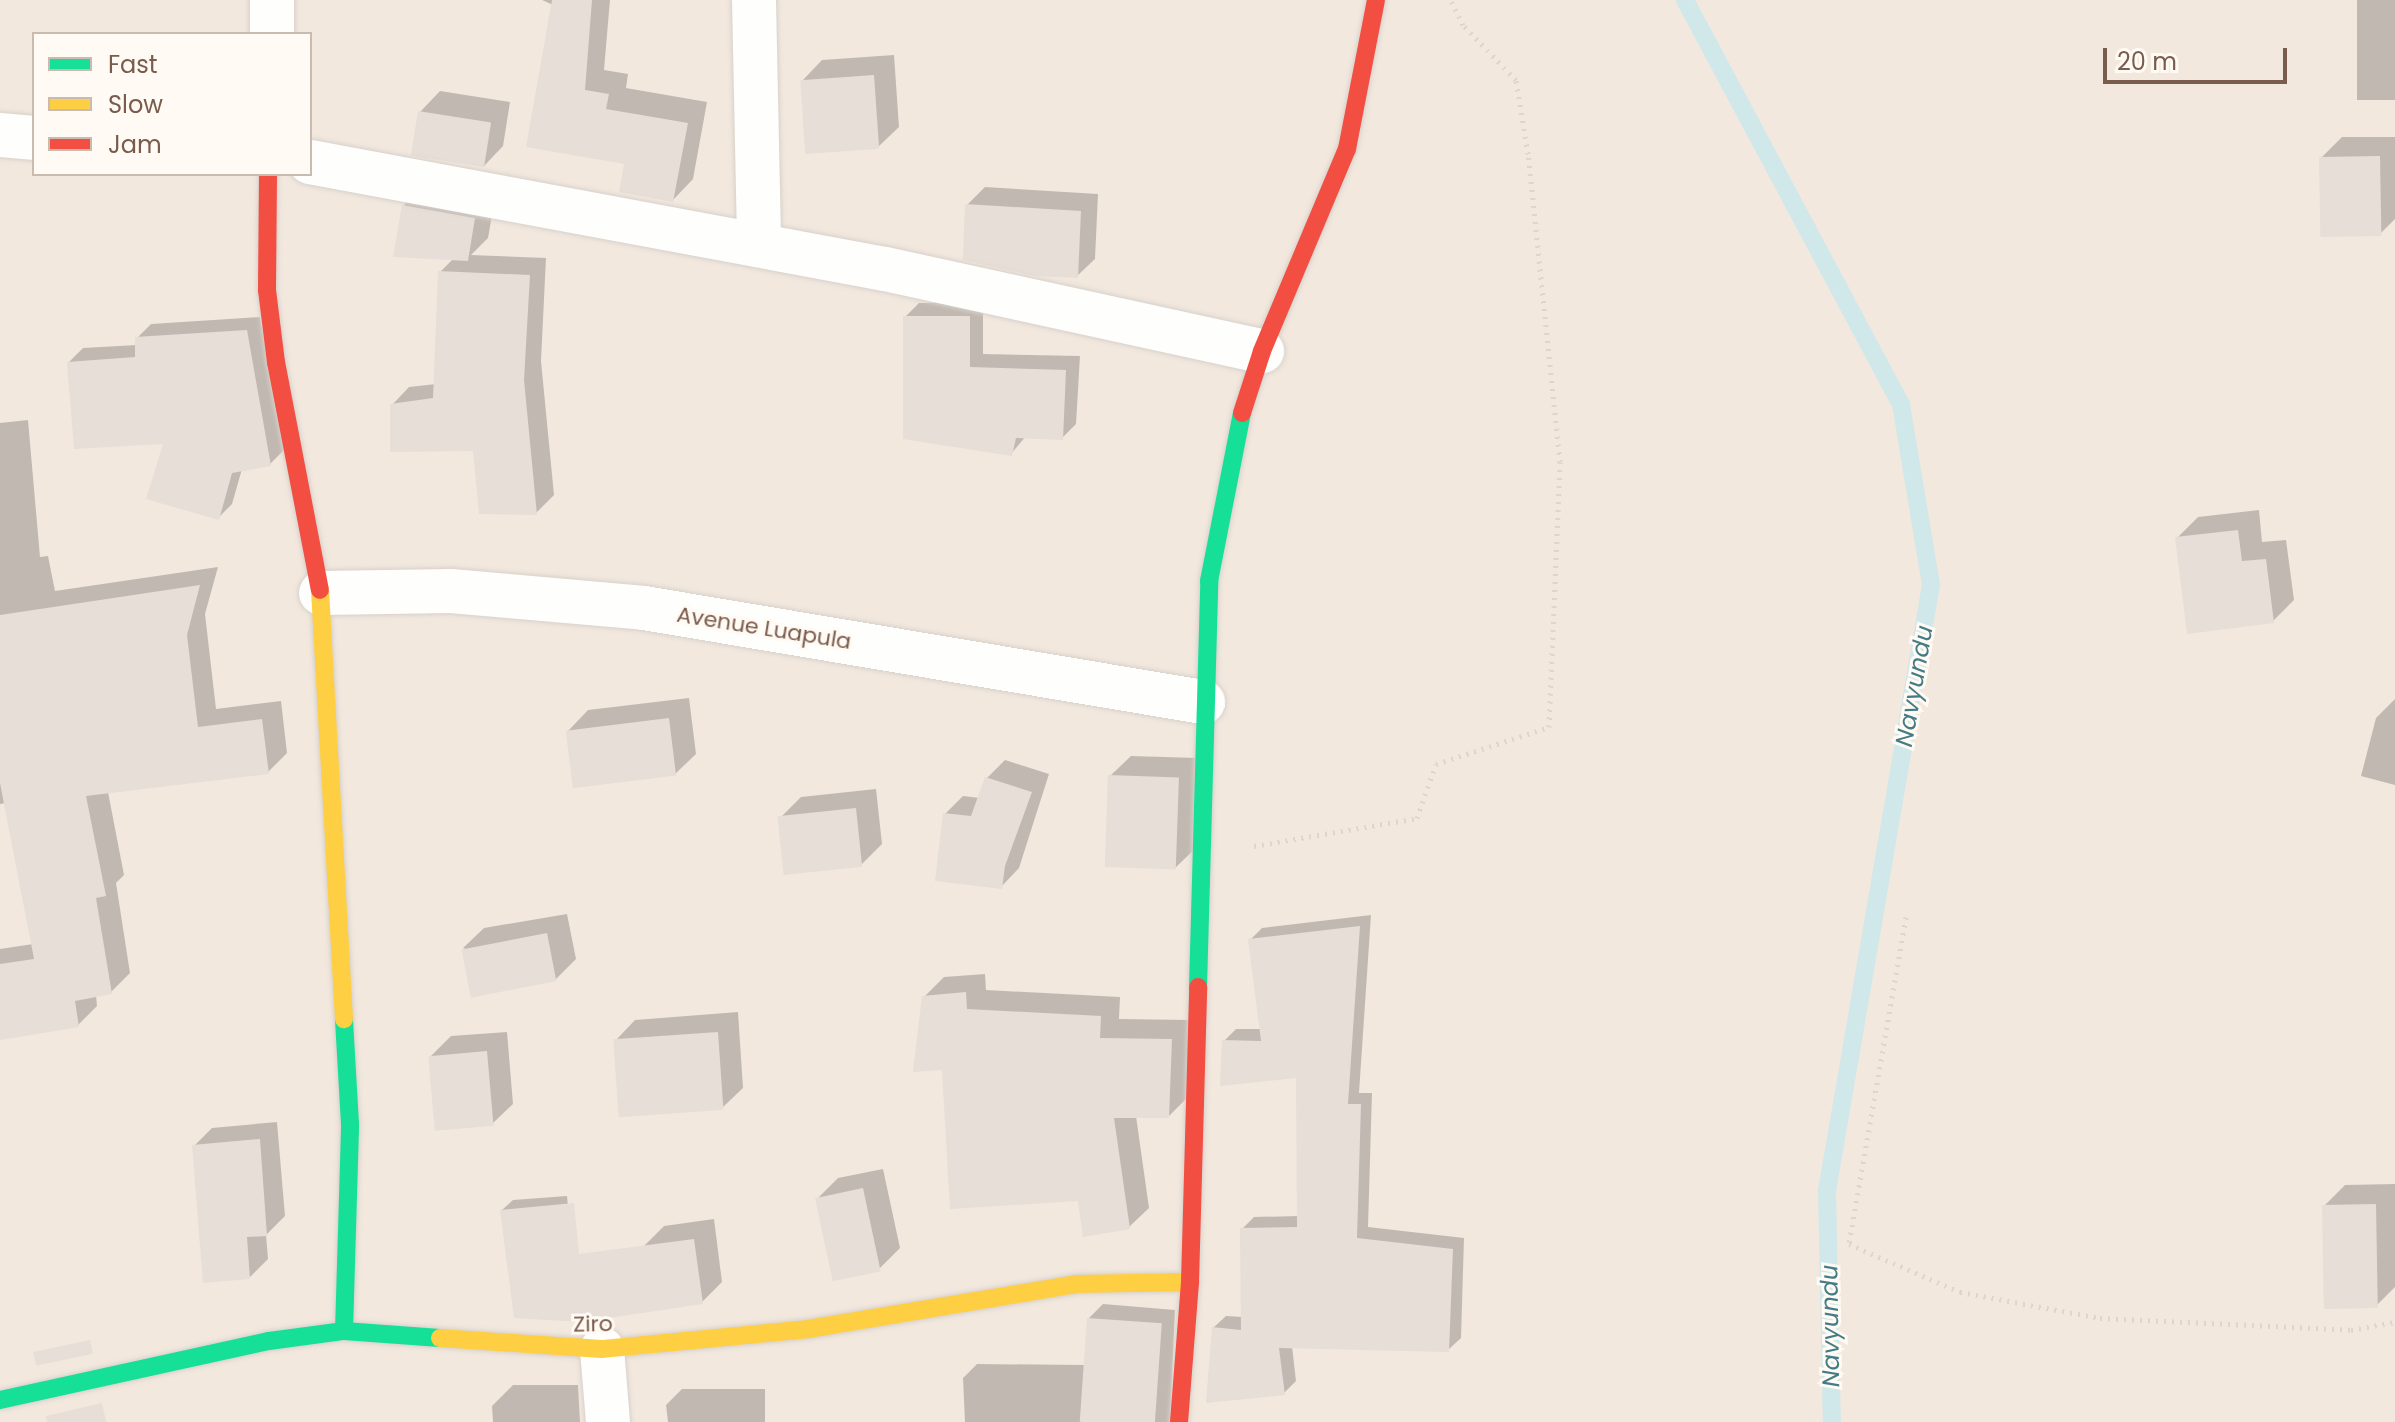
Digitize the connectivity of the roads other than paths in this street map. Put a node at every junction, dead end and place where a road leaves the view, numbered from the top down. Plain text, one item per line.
1 (272, 0) edge
2 (754, 0) edge
3 (1376, 0) edge
4 (272, 32) edge
5 (0, 135) edge
6 (32, 138) edge
7 (312, 162) edge
8 (268, 176) edge
9 (759, 245) junction
10 (1262, 351) junction
11 (321, 593) junction
12 (1203, 702) junction
13 (1190, 1282) junction
14 (344, 1331) junction
15 (602, 1349) junction
16 (0, 1400) edge
17 (608, 1422) edge
18 (1179, 1422) edge

1 - 4 street
2 - 9 street
3 - 10 street
5 - 6 street
7 - 9 street
8 - 11 street
9 - 10 street
10 - 12 street
11 - 12 street, Avenue Luapula
11 - 14 street
12 - 13 street
13 - 15 street, Ziro
13 - 18 street
14 - 15 street, Ziro
14 - 16 street, Ziro
15 - 17 street

